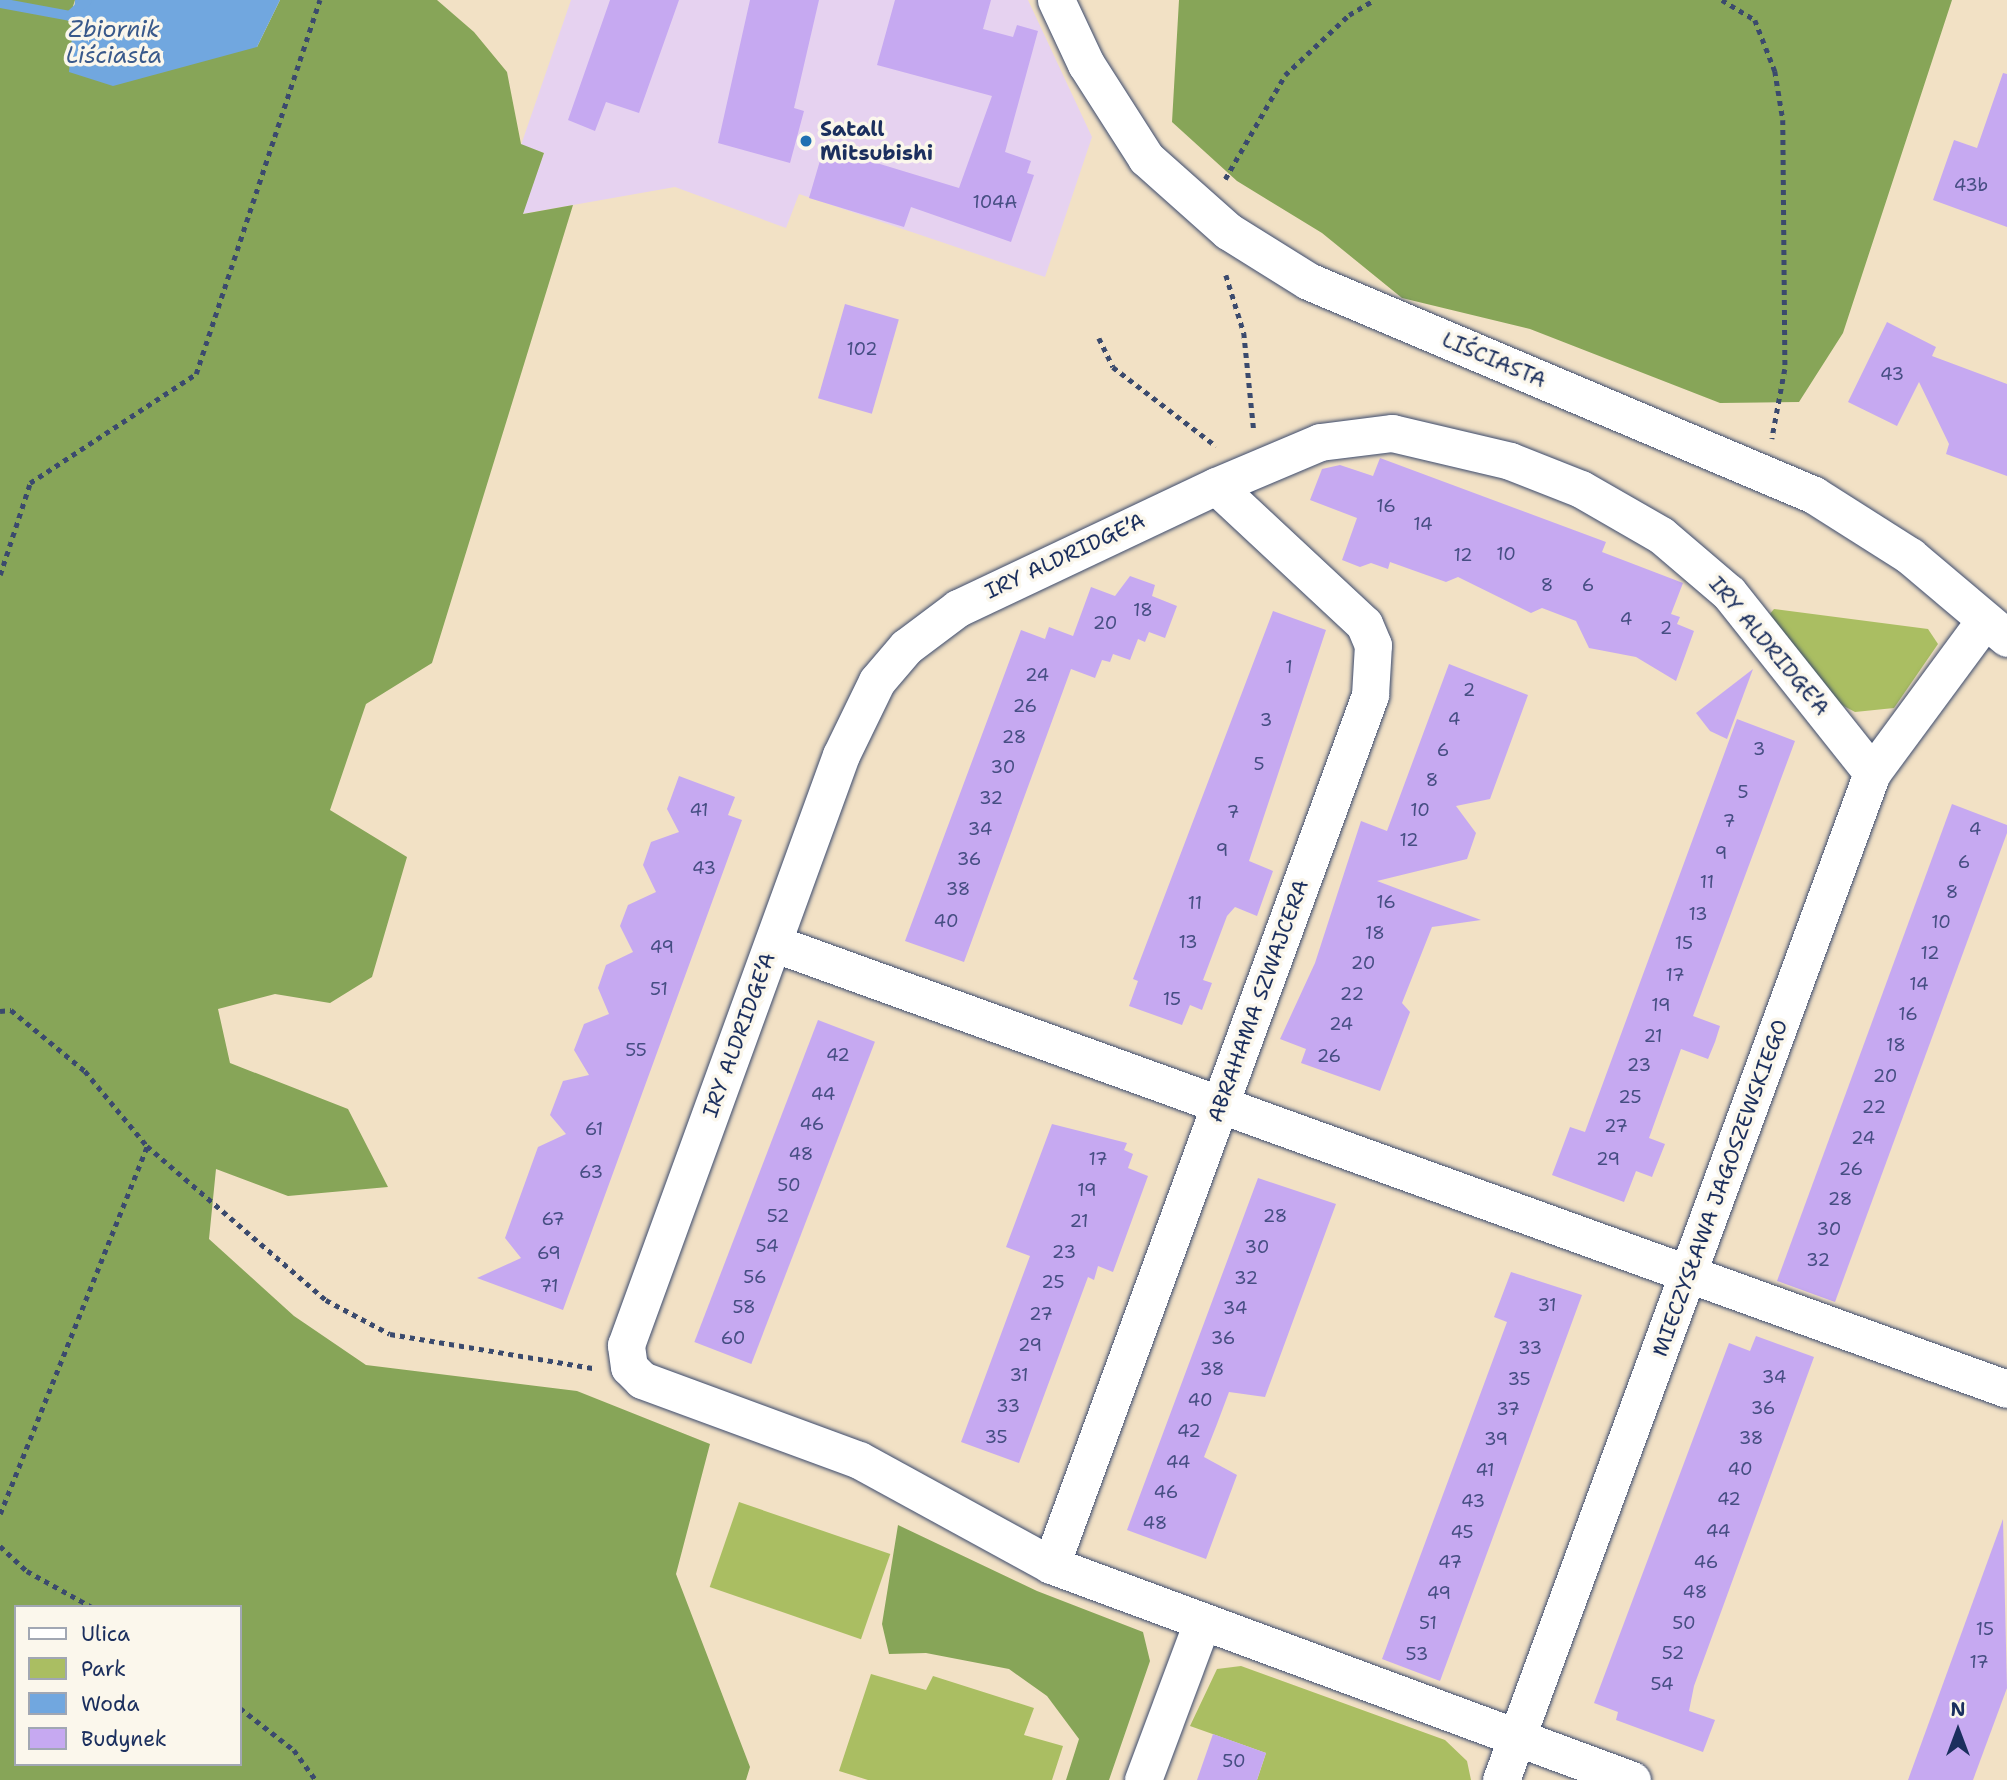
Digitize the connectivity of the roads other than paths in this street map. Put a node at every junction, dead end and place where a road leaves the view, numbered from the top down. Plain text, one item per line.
1 (1056, 0) edge
2 (1216, 486) junction
3 (1996, 629) edge
4 (1872, 773) junction
5 (773, 943) junction
6 (1220, 1104) junction
7 (1689, 1274) junction
8 (2007, 1389) edge
9 (1051, 1565) junction
10 (1201, 1625) junction
11 (1515, 1740) junction
12 (1143, 1780) edge
13 (1501, 1780) edge
14 (1632, 1780) edge

1 - 3 street, LIŚCIASTA
2 - 4 street, IRY ALDRIDGE’A
2 - 5 street, IRY ALDRIDGE’A
2 - 6 street, ABRAHAMA SZWAJCERA
3 - 4 street, MIECZYSŁAWA JAGOSZEWSKIEGO
4 - 7 street, MIECZYSŁAWA JAGOSZEWSKIEGO
5 - 6 street
5 - 9 street, IRY ALDRIDGE’A
6 - 7 street
6 - 9 street, ABRAHAMA SZWAJCERA
7 - 8 street
7 - 11 street, MIECZYSŁAWA JAGOSZEWSKIEGO
9 - 10 street
10 - 11 street
10 - 12 street
11 - 13 street, MIECZYSŁAWA JAGOSZEWSKIEGO
11 - 14 street

